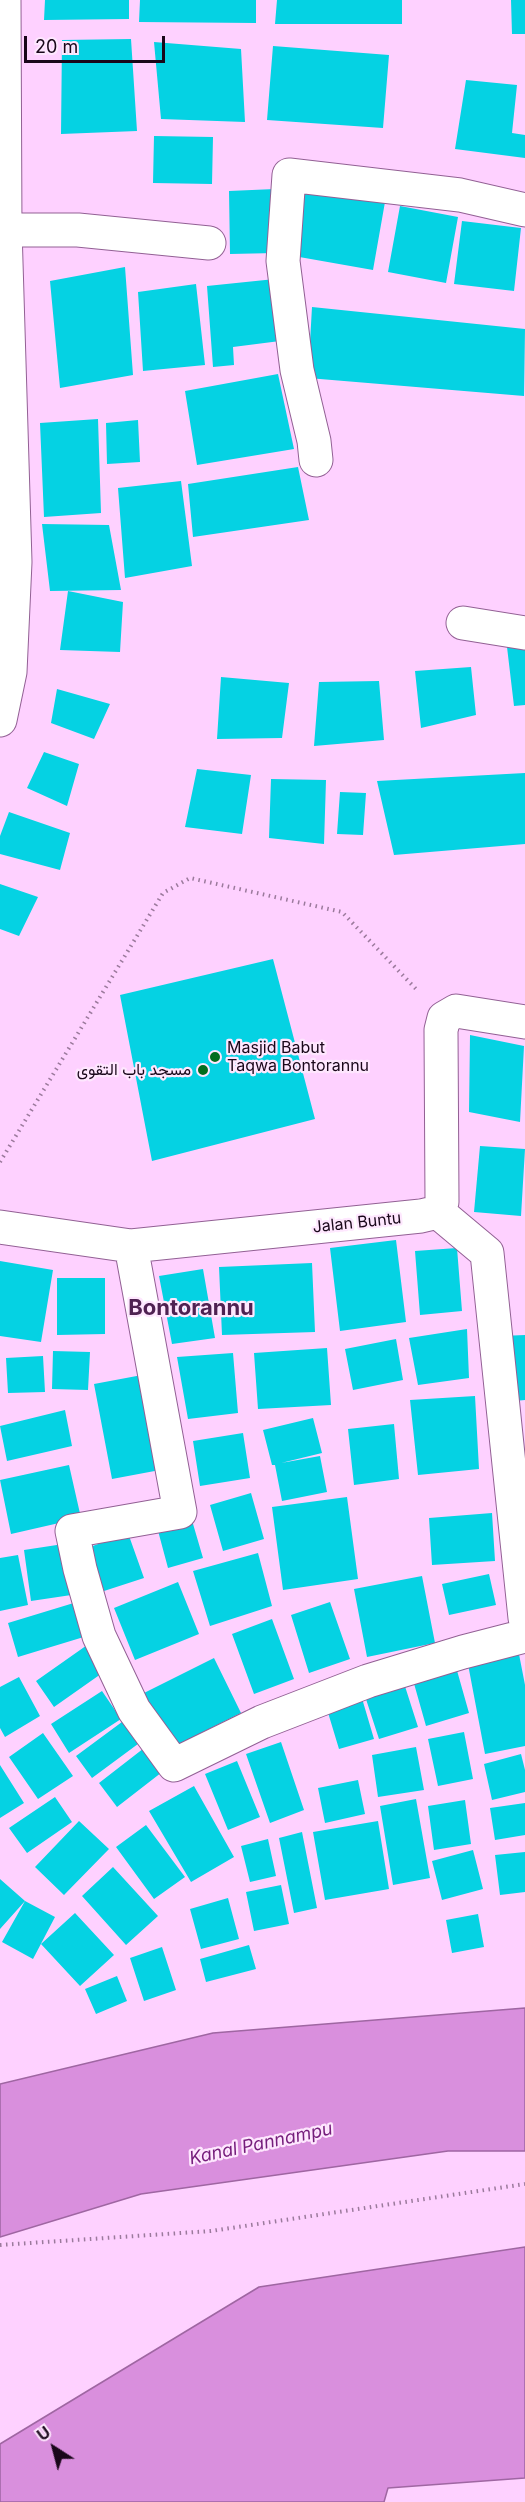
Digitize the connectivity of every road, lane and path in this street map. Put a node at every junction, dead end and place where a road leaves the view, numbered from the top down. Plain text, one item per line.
1 (4, 0) edge
2 (525, 210) edge
3 (3, 229) edge
4 (209, 243) dead end
5 (316, 460) dead end
6 (463, 623) dead end
7 (525, 633) edge
8 (0, 720) edge
9 (444, 1018) junction
10 (525, 1022) edge
11 (0, 1162) edge
12 (438, 1212) junction
13 (0, 1227) edge
14 (131, 1246) junction
15 (519, 1520) edge
16 (525, 1618) edge
17 (525, 1636) edge
18 (525, 2184) edge
19 (0, 2246) edge

1 - 3 street
2 - 5 street
3 - 4 street
3 - 8 street
6 - 7 street
9 - 10 street
9 - 11 path
9 - 12 street
12 - 14 street, Jalan Buntu
12 - 15 street
13 - 14 street, Jalan Buntu
14 - 17 street
15 - 16 street
18 - 19 path

